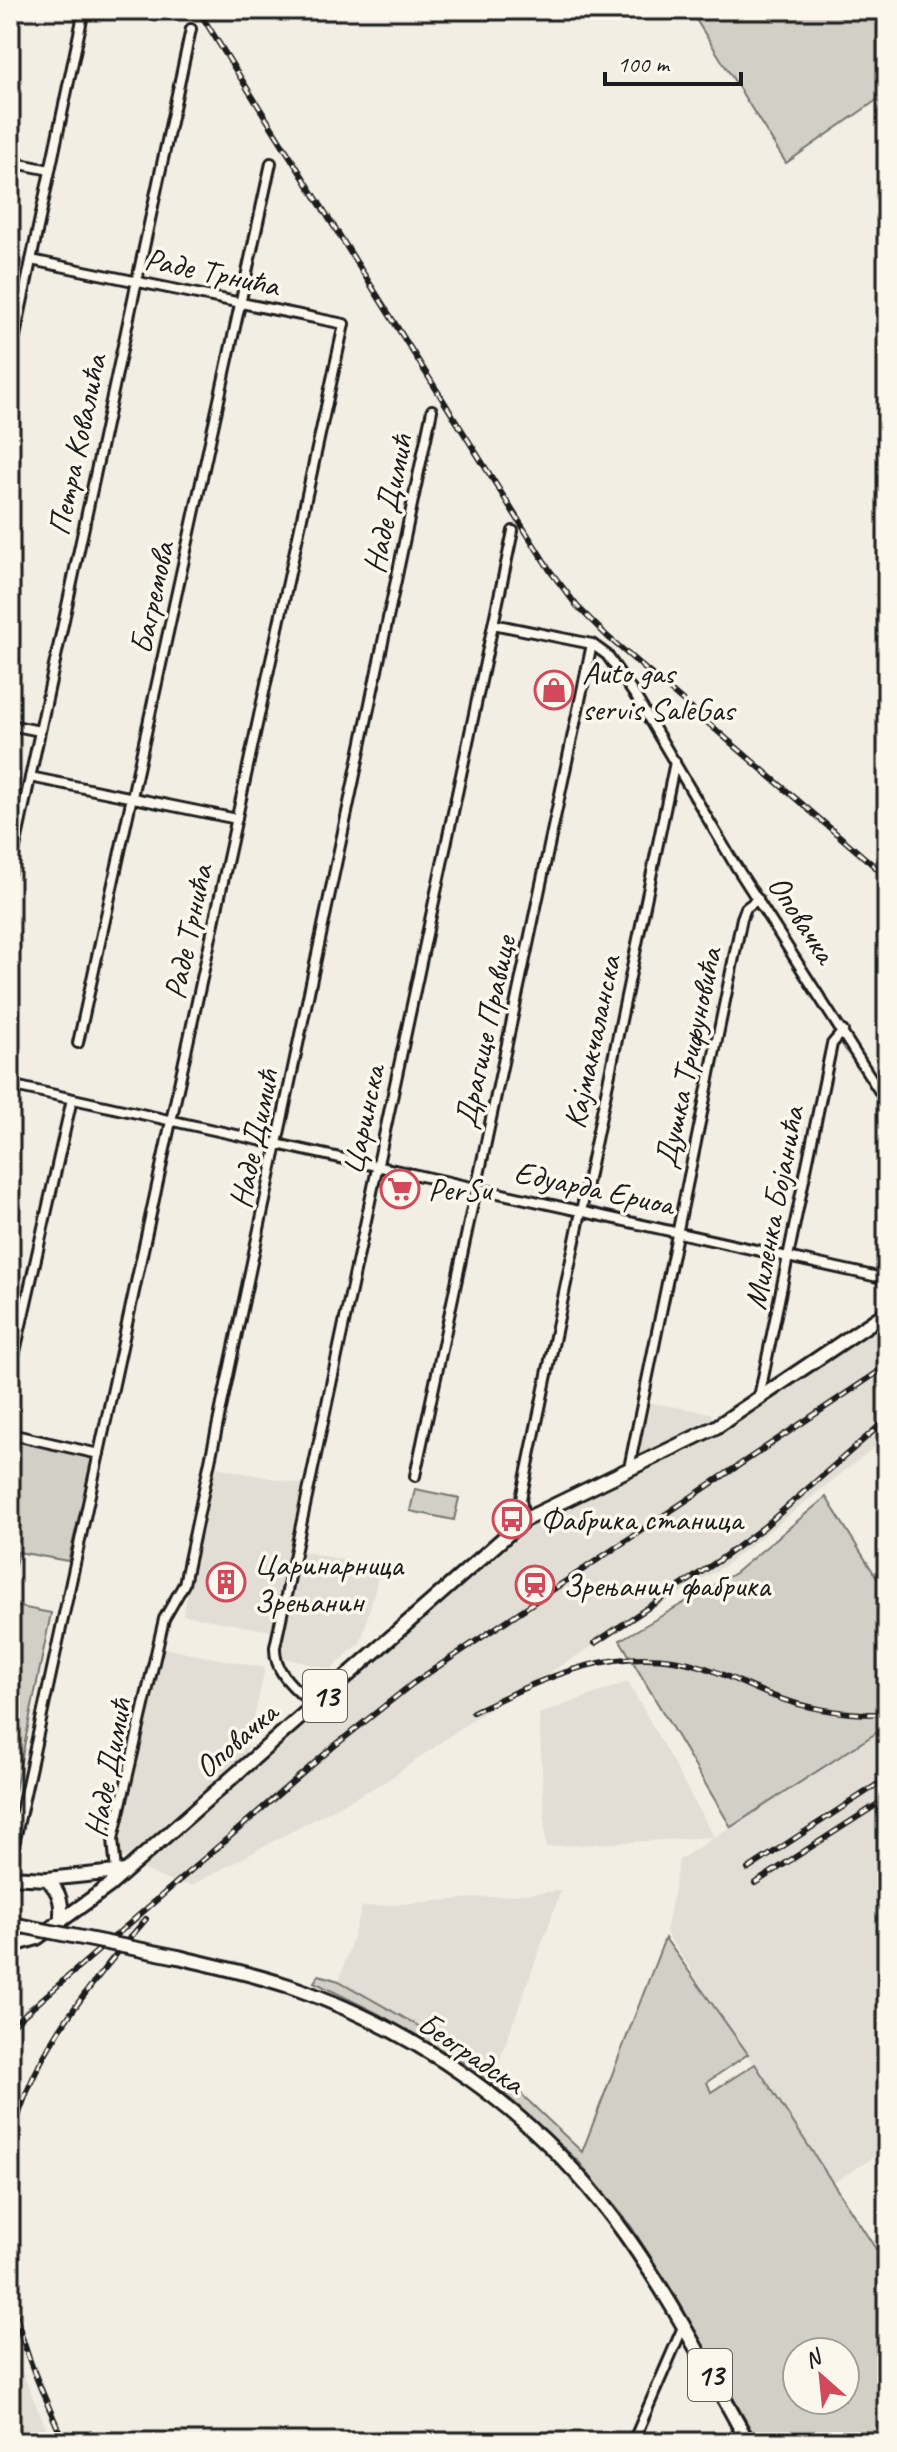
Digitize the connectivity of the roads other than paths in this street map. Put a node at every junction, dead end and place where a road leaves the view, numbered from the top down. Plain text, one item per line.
1 (84, 10) edge
2 (191, 29) dead end
3 (10, 162) edge
4 (271, 163) dead end
5 (50, 170) junction
6 (31, 260) junction
7 (137, 281) junction
8 (241, 303) junction
9 (10, 360) edge
10 (432, 410) dead end
11 (513, 531) dead end
12 (493, 624) junction
13 (592, 644) junction
14 (10, 725) edge
15 (40, 731) junction
16 (675, 762) junction
17 (30, 777) junction
18 (132, 797) junction
19 (237, 819) junction
20 (10, 871) edge
21 (758, 899) junction
22 (843, 1031) junction
23 (78, 1043) dead end
24 (10, 1085) edge
25 (72, 1099) junction
26 (887, 1103) edge
27 (172, 1121) junction
28 (278, 1144) junction
29 (378, 1166) junction
30 (476, 1187) junction
31 (582, 1210) junction
32 (677, 1230) junction
33 (790, 1256) junction
34 (887, 1279) edge
35 (887, 1312) edge
36 (10, 1374) edge
37 (759, 1398) junction
38 (10, 1434) edge
39 (99, 1454) junction
40 (629, 1468) junction
41 (415, 1476) dead end
42 (524, 1520) junction
43 (314, 1706) junction
44 (10, 1863) edge
45 (121, 1871) junction
46 (10, 1877) edge
47 (47, 1879) junction
48 (11, 1924) edge
49 (60, 1924) junction
50 (10, 1946) edge
51 (683, 2327) junction
52 (633, 2442) edge
53 (748, 2442) edge

1 - 5 street
2 - 7 street, Петра Ковалића
3 - 5 street
4 - 8 street, Багремова
5 - 6 street
6 - 7 street, Раде Трнића
6 - 9 street
7 - 8 street, Раде Трнића
7 - 15 street, Петра Ковалића
8 - 18 street, Багремова
8 - 19 street, Раде Трнића
10 - 28 street, Наде Димић
11 - 12 street, Царинска
12 - 13 street
12 - 29 street, Царинска
13 - 16 street, Оповачка
13 - 30 street, Драгице Правице
14 - 15 street
15 - 17 street, Петра Ковалића
16 - 21 street, Оповачка
16 - 31 street, Кајмакчаланска
17 - 18 street
17 - 20 street, Петра Ковалића
18 - 19 street
18 - 23 street, Багремова
19 - 27 street, Раде Трнића
21 - 22 street, Оповачка
21 - 32 street, Душка Трифуновића
22 - 26 street, Оповачка
22 - 33 street, Миленка Бојанића
24 - 25 street, Едуарда Ериоа
25 - 27 street, Едуарда Ериоа
25 - 36 street
27 - 28 street, Едуарда Ериоа
27 - 39 street, Раде Трнића
28 - 29 street, Едуарда Ериоа
28 - 45 street, Наде Димић
29 - 30 street, Едуарда Ериоа
29 - 43 street, Царинска
30 - 31 street, Едуарда Ериоа
30 - 41 street, Драгице Правице
31 - 32 street, Едуарда Ериоа
31 - 42 street, Кајмакчаланска
32 - 33 street, Едуарда Ериоа
32 - 40 street, Душка Трифуновића
33 - 34 street, Едуарда Ериоа
33 - 37 street, Миленка Бојанића
35 - 37 main road, 13
37 - 40 main road, 13
38 - 39 street
39 - 44 street, Раде Трнића
40 - 42 main road, 13
42 - 43 main road, Оповачка / 13
43 - 45 main road, Оповачка / 13
45 - 47 main road
45 - 49 main road, 13
46 - 47 main road
47 - 49 main road
48 - 51 main road, Београдска / 13, bridge
49 - 50 main road, 13
51 - 52 street
51 - 53 main road, Београдска / 13

